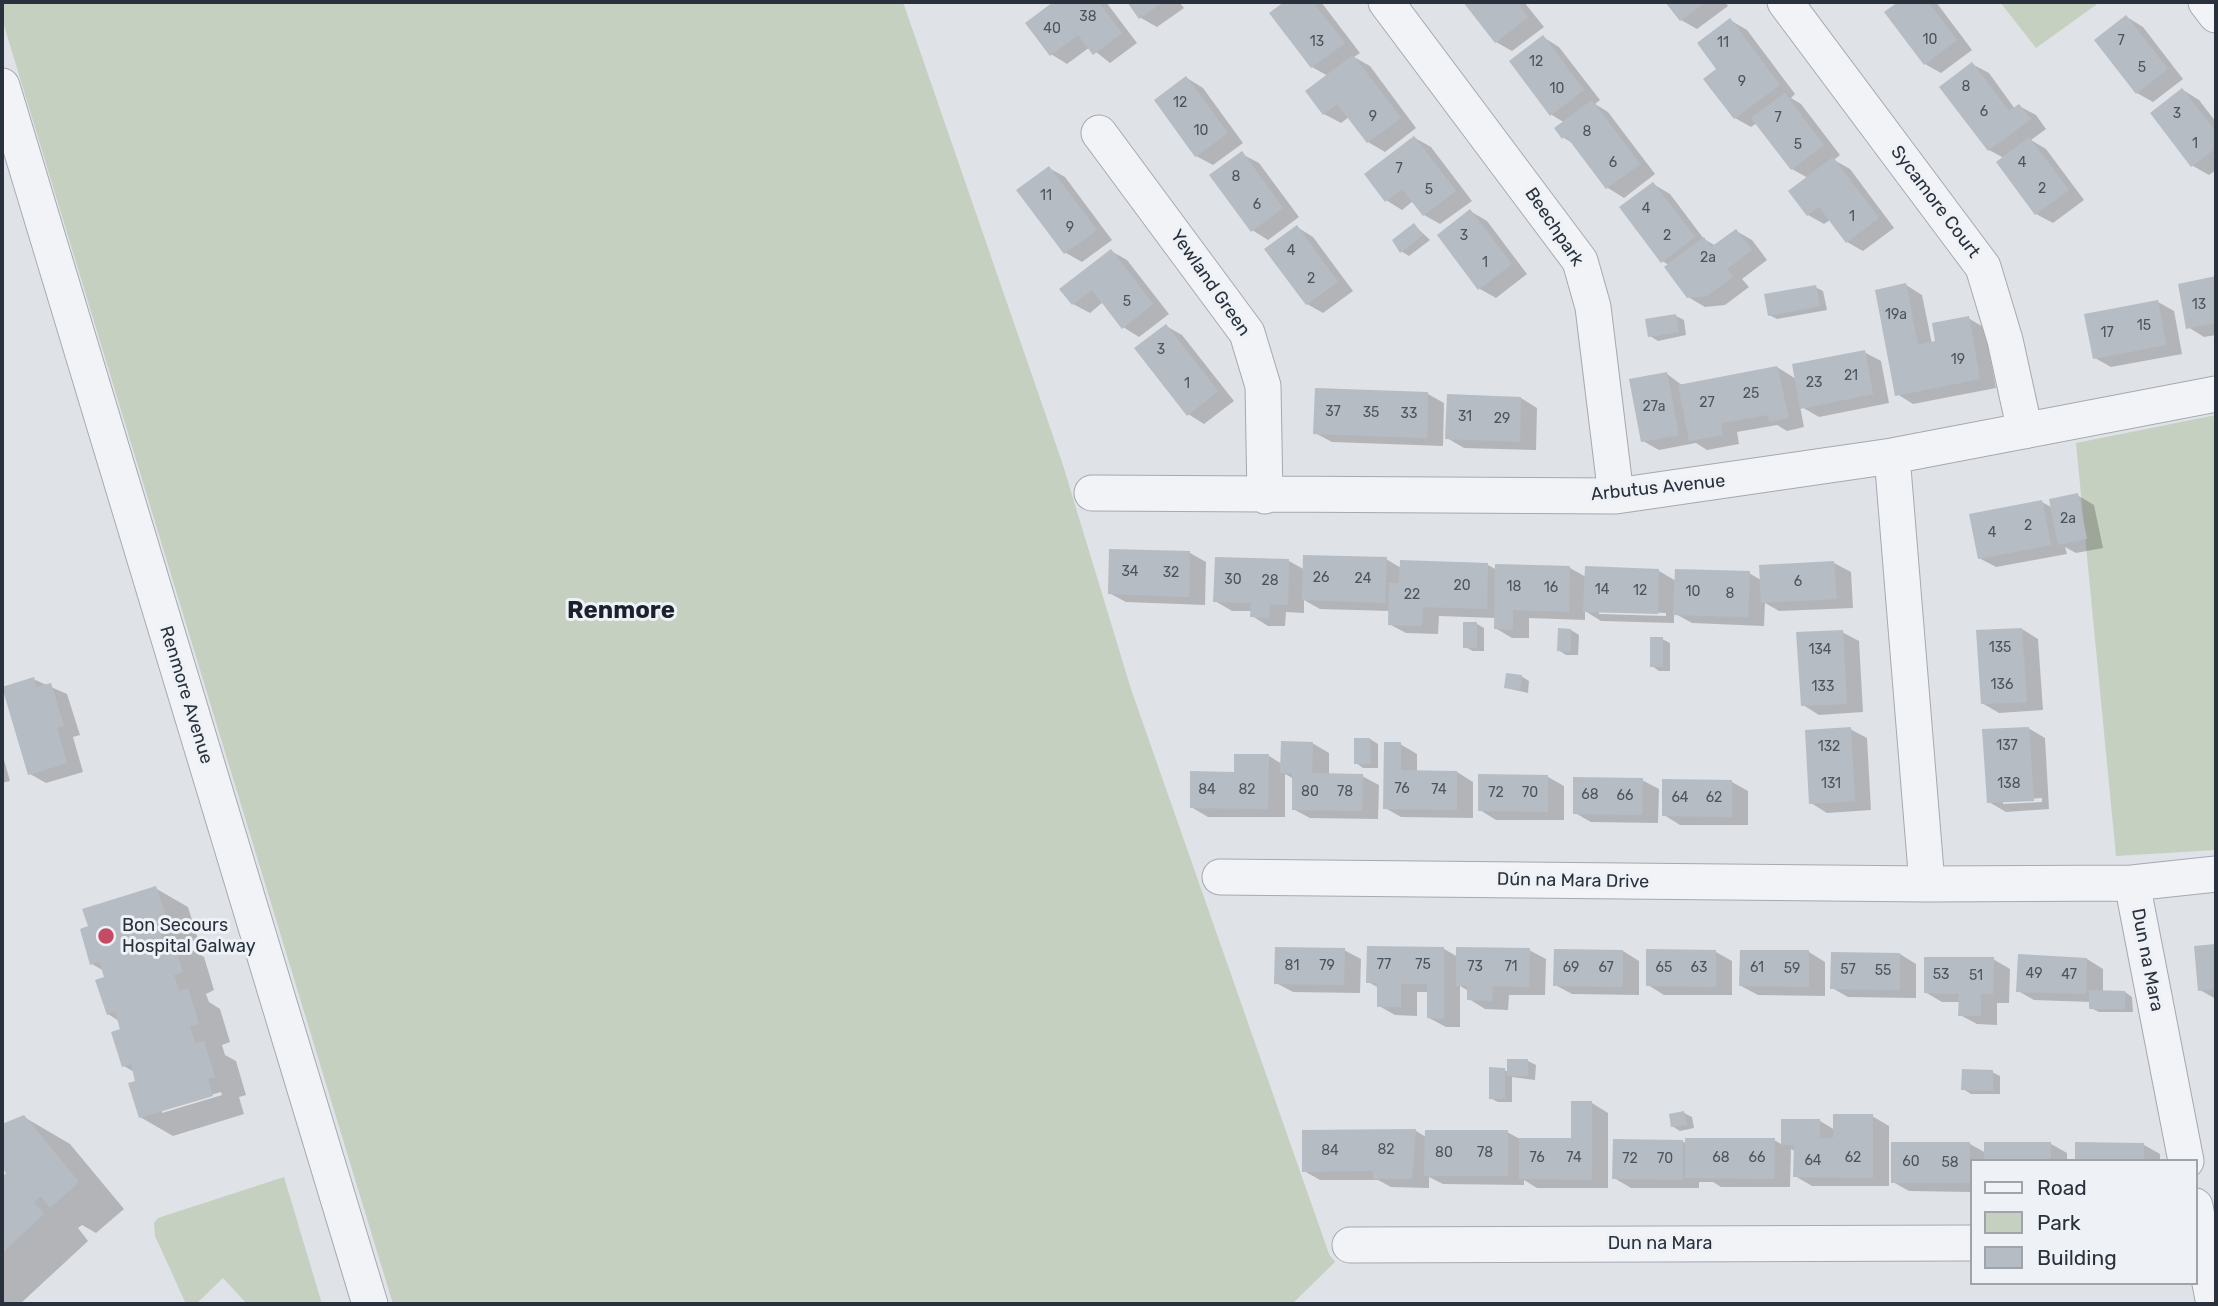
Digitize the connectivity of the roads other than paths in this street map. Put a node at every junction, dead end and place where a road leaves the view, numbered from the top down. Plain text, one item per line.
1 (1386, 2) edge
2 (1785, 2) edge
3 (2206, 2) edge
4 (2216, 15) edge
5 (2, 86) edge
6 (1099, 133) dead end
7 (2216, 394) edge
8 (2025, 431) junction
9 (1892, 456) junction
10 (1091, 493) dead end
11 (1265, 496) junction
12 (1616, 496) junction
13 (2216, 874) edge
14 (1220, 877) dead end
15 (2132, 883) junction
16 (1927, 884) junction
17 (2186, 1159) edge
18 (2197, 1213) edge
19 (2205, 1241) edge
20 (1969, 1242) edge
21 (1350, 1245) dead end
22 (370, 1304) edge
23 (2214, 1304) edge

1 - 12 street, Beechpark
2 - 8 street, Sycamore Court
3 - 4 street
5 - 22 street, Renmore Avenue
6 - 11 street, Yewland Green
7 - 8 street, Arbutus Avenue
8 - 9 street, Arbutus Avenue
9 - 12 street, Arbutus Avenue
9 - 16 street
10 - 11 street, Arbutus Avenue
11 - 12 street, Arbutus Avenue
13 - 15 street, Dún na Mara Drive
14 - 16 street, Dún na Mara Drive
15 - 16 street, Dún na Mara Drive
15 - 17 street, Dun na Mara
18 - 19 street
19 - 23 street
20 - 21 street, Dun na Mara

